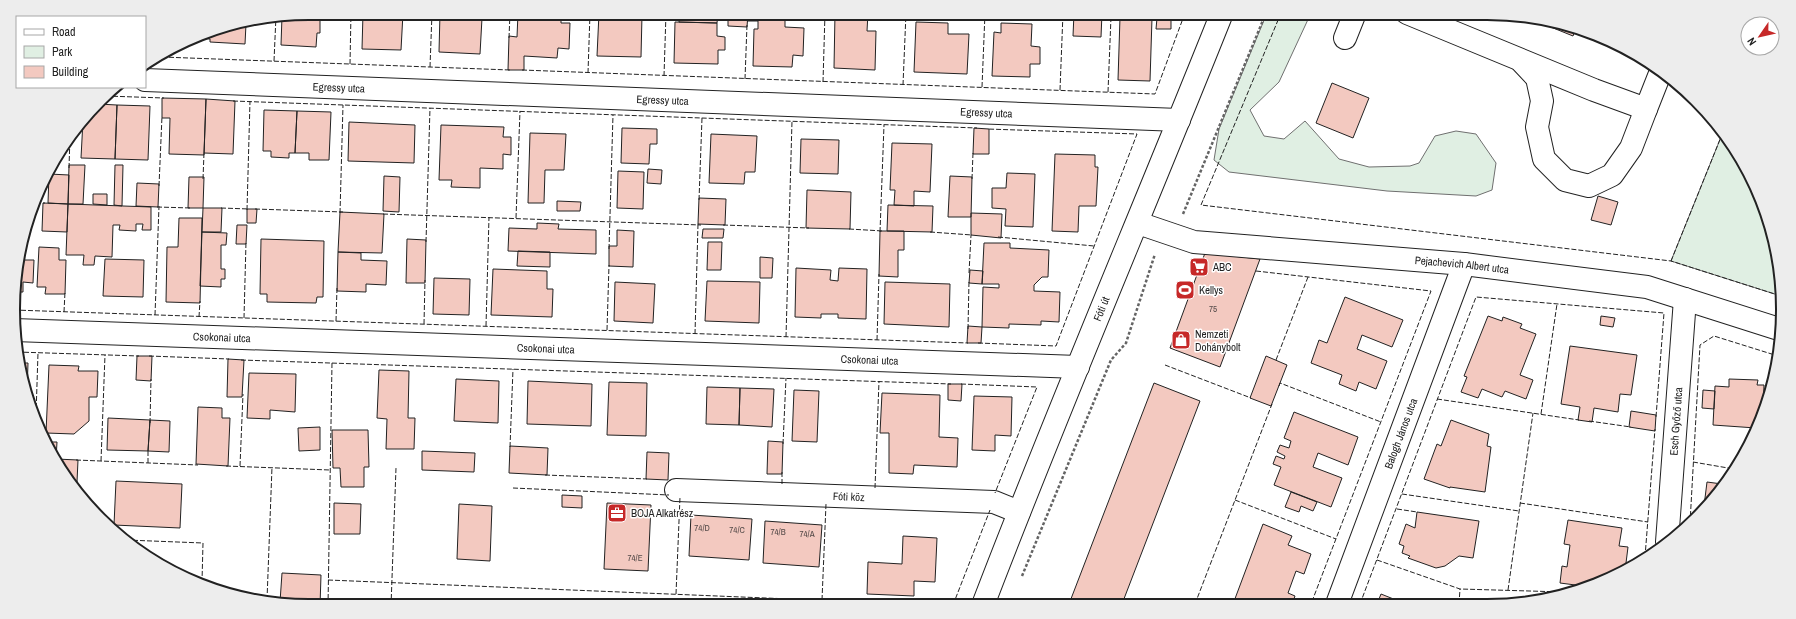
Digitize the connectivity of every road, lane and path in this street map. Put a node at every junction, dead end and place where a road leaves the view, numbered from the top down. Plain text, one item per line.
1 (1219, 20) edge
2 (1263, 20) edge
3 (1352, 20) edge
4 (1423, 20) edge
5 (1345, 38) dead end
6 (1522, 62) junction
7 (1659, 77) edge
8 (146, 80) edge
9 (1646, 109) junction
10 (1179, 120) junction
11 (1138, 223) junction
12 (1174, 235) junction
13 (1464, 264) junction
14 (1685, 299) junction
15 (1775, 328) edge
16 (21, 330) edge
17 (1078, 367) junction
18 (676, 490) dead end
19 (1019, 512) junction
20 (1668, 535) edge
21 (1019, 583) dead end
22 (985, 599) edge
23 (1339, 599) edge

1 - 10 street, Fóti út
2 - 12 path
3 - 5 street
4 - 6 street
6 - 9 street
6 - 9 street
7 - 9 street
8 - 10 street, Egressy utca
10 - 11 street, Fóti út
11 - 12 street, Pejachevich Albert utca
11 - 17 street, Fóti út
12 - 13 street, Pejachevich Albert utca
12 - 21 path
13 - 14 street, Pejachevich Albert utca
13 - 23 street, Balogh János utca
14 - 15 street, Pejachevich Albert utca
14 - 20 street, Esch Győző utca
16 - 17 street, Csokonai utca
17 - 19 street, Fóti út
18 - 19 street, Fóti köz
19 - 22 street, Fóti út

